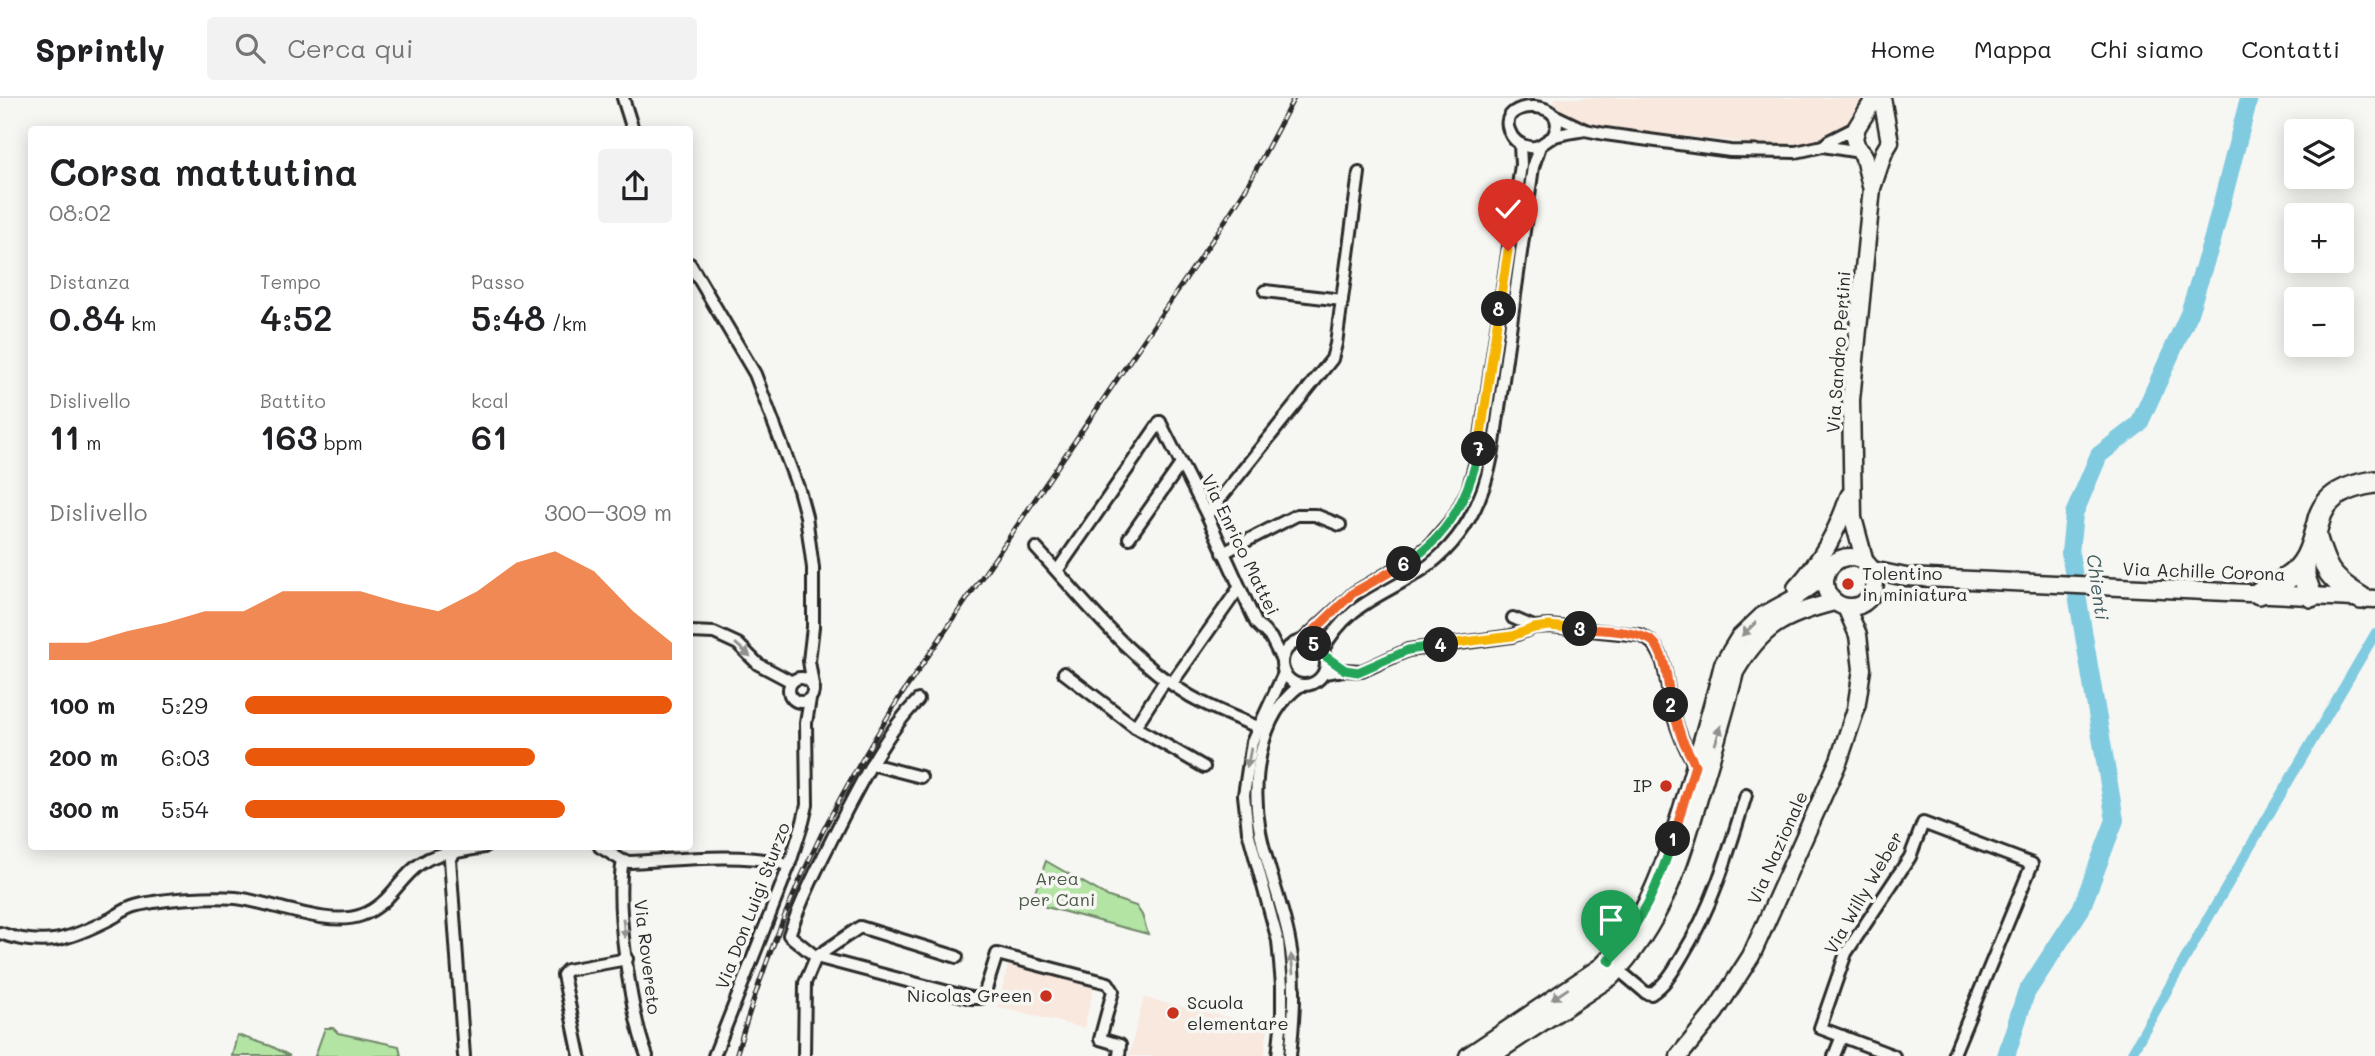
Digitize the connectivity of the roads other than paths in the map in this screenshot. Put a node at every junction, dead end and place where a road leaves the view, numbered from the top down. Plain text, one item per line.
1 (623, 98) edge
2 (1875, 98) edge
3 (1882, 98) edge
4 (1521, 100) edge
5 (1546, 100) edge
6 (1556, 116) junction
7 (1859, 125) junction
8 (1886, 125) junction
9 (632, 126) edge
10 (1585, 130) junction
11 (1552, 138) junction
12 (1520, 144) junction
13 (1540, 146) junction
14 (1823, 146) junction
15 (1884, 152) junction
16 (1862, 153) junction
17 (1359, 173) dead end
18 (1872, 188) junction
19 (693, 269) edge
20 (1265, 291) dead end
21 (1342, 300) junction
22 (1181, 464) junction
23 (2374, 483) edge
24 (1853, 488) junction
25 (1207, 515) junction
26 (1853, 518) junction
27 (1340, 525) dead end
28 (1129, 538) dead end
29 (1036, 548) dead end
30 (1223, 553) junction
31 (1842, 558) junction
32 (2314, 564) junction
33 (1869, 566) junction
34 (1058, 571) junction
35 (1825, 576) junction
36 (1906, 577) junction
37 (1239, 588) junction
38 (2259, 593) junction
39 (2311, 596) junction
40 (1869, 597) junction
41 (2368, 598) edge
42 (1840, 605) junction
43 (1775, 610) junction
44 (1513, 618) dead end
45 (1534, 628) junction
46 (693, 632) edge
47 (1858, 635) junction
48 (1271, 638) junction
49 (1299, 642) junction
50 (1323, 653) junction
51 (1282, 660) junction
52 (809, 661) junction
53 (1345, 670) junction
54 (1064, 673) dead end
55 (1284, 673) junction
56 (1324, 673) junction
57 (794, 680) junction
58 (1169, 681) junction
59 (813, 685) junction
60 (1301, 685) junction
61 (810, 699) junction
62 (918, 700) dead end
63 (798, 701) junction
64 (1719, 707) junction
65 (806, 723) junction
66 (1135, 727) junction
67 (1262, 729) junction
68 (871, 764) junction
69 (1205, 767) dead end
70 (1701, 767) junction
71 (921, 777) dead end
72 (1746, 795) dead end
73 (467, 850) edge
74 (605, 850) edge
75 (456, 852) junction
76 (623, 861) junction
77 (789, 866) junction
78 (0, 933) edge
79 (816, 957) junction
80 (957, 957) dead end
81 (627, 960) junction
82 (1613, 965) junction
83 (1842, 1036) junction
84 (1278, 1055) edge
85 (1290, 1055) edge
86 (464, 1056) edge
87 (580, 1056) edge
88 (647, 1056) edge
89 (715, 1056) edge
90 (804, 1056) edge
91 (1119, 1056) edge
92 (1468, 1056) edge
93 (1491, 1056) edge
94 (1679, 1056) edge
95 (1834, 1056) edge
96 (1894, 1056) edge
97 (1953, 1056) edge

1 - 9 street
2 - 7 main road
3 - 8 main road, Via Sandro Pertini
4 - 5 street
4 - 12 street
5 - 6 street
6 - 10 street
6 - 11 street
7 - 8 main road
7 - 14 street
7 - 16 main road, Via Sandro Pertini
8 - 15 main road, Via Sandro Pertini
10 - 11 street
10 - 14 street
11 - 13 street
12 - 13 street
12 - 49 street
13 - 50 street
14 - 16 street
15 - 16 main road
15 - 18 main road, Via Sandro Pertini
16 - 18 main road, Via Sandro Pertini
17 - 21 street
18 - 24 main road, Via Sandro Pertini
19 - 52 street, Via Don Luigi Sturzo
20 - 21 street
21 - 25 street
22 - 25 street, Via Enrico Mattei
22 - 28 street, Via Enrico Mattei
22 - 34 street, Via Enrico Mattei
23 - 32 highway
24 - 26 main road, Via Sandro Pertini
24 - 43 main road
25 - 30 street, Via Enrico Mattei
26 - 31 main road, Via Sandro Pertini
26 - 33 main road, Via Sandro Pertini
27 - 30 street
29 - 34 street
30 - 37 street, Via Enrico Mattei
31 - 33 main road
31 - 35 main road
32 - 38 highway
32 - 39 highway
32 - 41 highway
33 - 36 main road, Via Achille Corona
33 - 40 main road
34 - 58 street
35 - 42 main road
35 - 43 main road
36 - 38 main road, Via Achille Corona
36 - 40 main road, Via Achille Corona
37 - 48 street, Via Enrico Mattei
37 - 58 street
38 - 39 main road, Via Achille Corona
39 - 41 main road, Via Achille Corona
40 - 42 main road
40 - 47 main road, Via Nazionale
42 - 47 main road, Via Nazionale
42 - 64 main road
43 -> 64 main road
44 - 45 street
45 - 53 street
45 - 70 street
46 -> 57 street
47 - 94 main road, Via Nazionale
48 - 49 street, Via Enrico Mattei
48 - 51 street, Via Enrico Mattei
49 - 50 street
49 - 51 street
50 - 53 street
50 - 56 street
51 - 55 street
52 - 57 street
52 - 59 street, Via Don Luigi Sturzo
53 - 56 street
54 - 66 street
55 - 60 street
55 - 67 street
56 - 60 street
57 - 59 street
57 - 63 street, Via Don Luigi Sturzo
58 - 66 street
58 - 67 street
59 - 61 street, Via Don Luigi Sturzo
60 - 67 street
61 - 63 street
61 - 65 street, Via Don Luigi Sturzo
62 - 68 street
63 - 65 street, Via Don Luigi Sturzo
64 - 70 main road
65 - 77 street, Via Don Luigi Sturzo
66 - 69 street
67 -> 84 street
85 -> 67 street
68 - 71 street
68 - 79 street
70 - 82 main road
72 - 82 street
73 - 75 street
74 - 76 street
75 - 78 street
75 - 86 street
76 - 77 street
76 -> 81 street, Via Rovereto
77 - 89 street, Via Don Luigi Sturzo
79 - 80 street
79 - 90 street
79 - 91 street
81 - 87 street
81 - 88 street, Via Rovereto
82 -> 92 main road
82 - 93 main road
83 - 95 street
83 - 96 street, Via Willy Weber
83 - 97 street, Via Willy Weber
84 - 85 street

